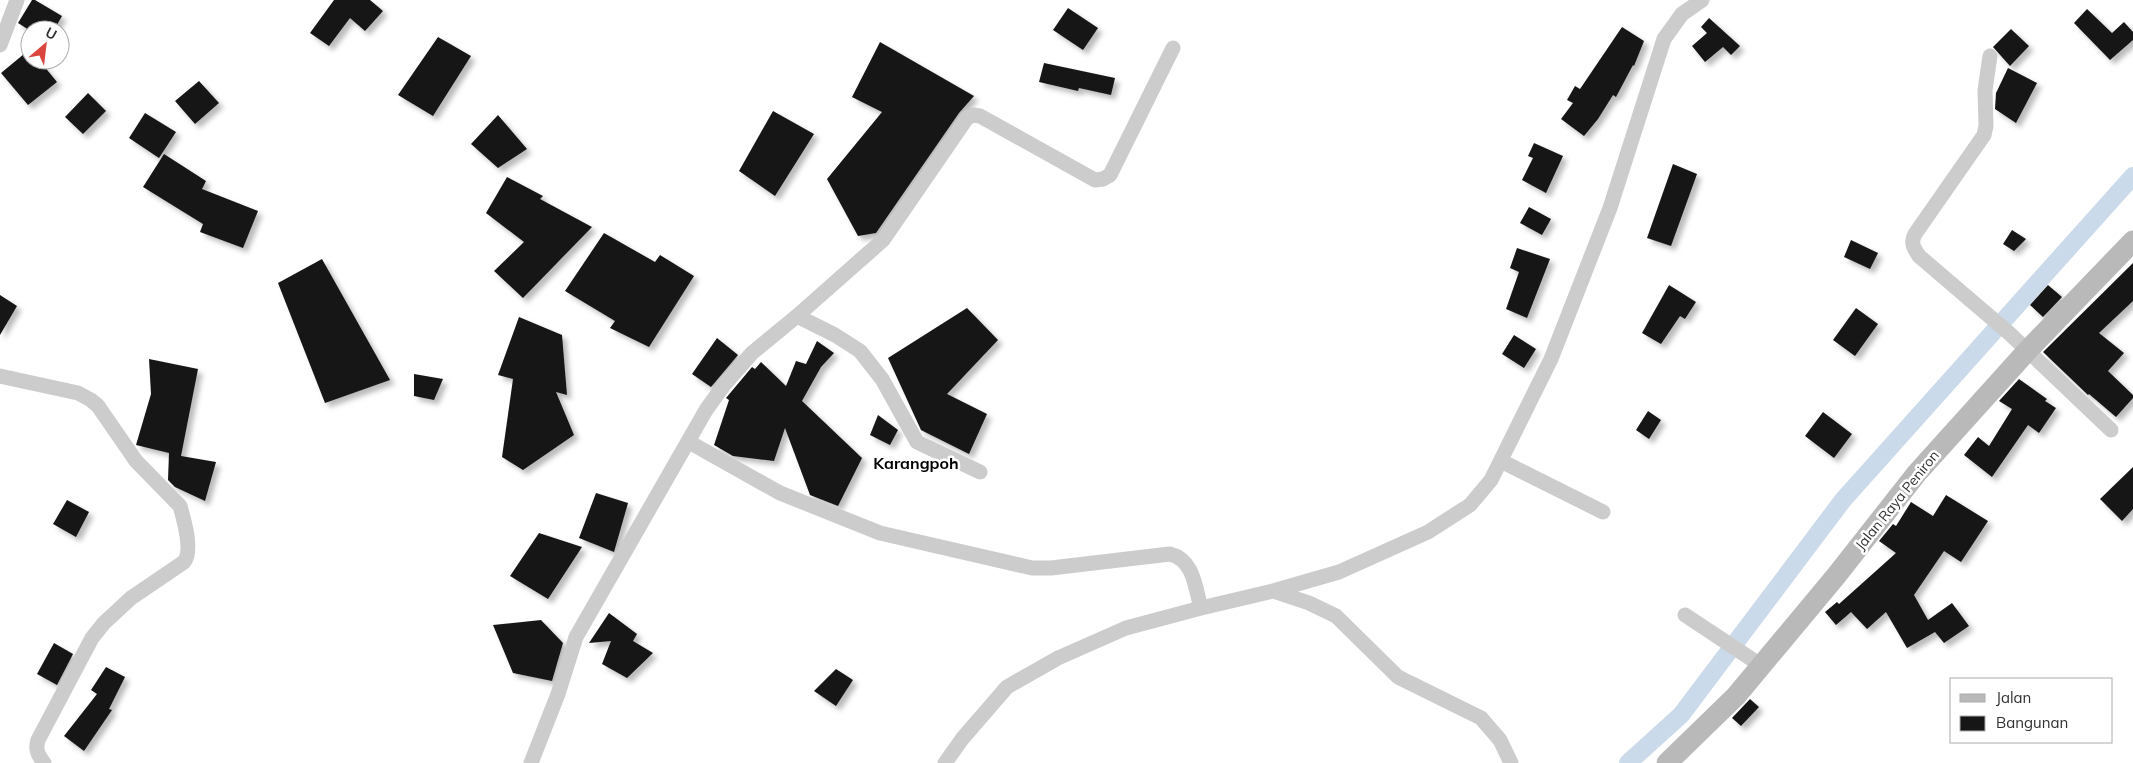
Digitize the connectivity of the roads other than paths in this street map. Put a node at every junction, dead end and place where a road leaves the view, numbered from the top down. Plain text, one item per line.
1 (16, 0) edge
2 (1702, 0) edge
3 (0, 44) edge
4 (1173, 48) dead end
5 (1990, 56) dead end
6 (2133, 241) edge
7 (797, 316) junction
8 (2027, 351) junction
9 (0, 376) edge
10 (2111, 430) dead end
11 (689, 442) junction
12 (1501, 461) junction
13 (980, 472) dead end
14 (1602, 512) dead end
15 (1273, 592) junction
16 (1201, 608) junction
17 (1685, 615) dead end
18 (1754, 660) junction
19 (44, 763) edge
20 (531, 763) edge
21 (945, 763) edge
22 (1511, 763) edge
23 (1667, 763) edge

1 - 3 street
2 - 12 street
4 - 7 street
5 - 8 street
6 - 8 main road, Jalan Raya Peniron
7 - 11 street
7 - 13 street
8 - 10 street
8 - 18 main road, Jalan Raya Peniron
9 - 19 street
11 - 16 street
11 - 20 street
12 - 14 street
12 - 15 street
15 - 16 street
15 - 22 street
16 - 21 street
17 - 18 street
18 - 23 main road, Jalan Raya Peniron

